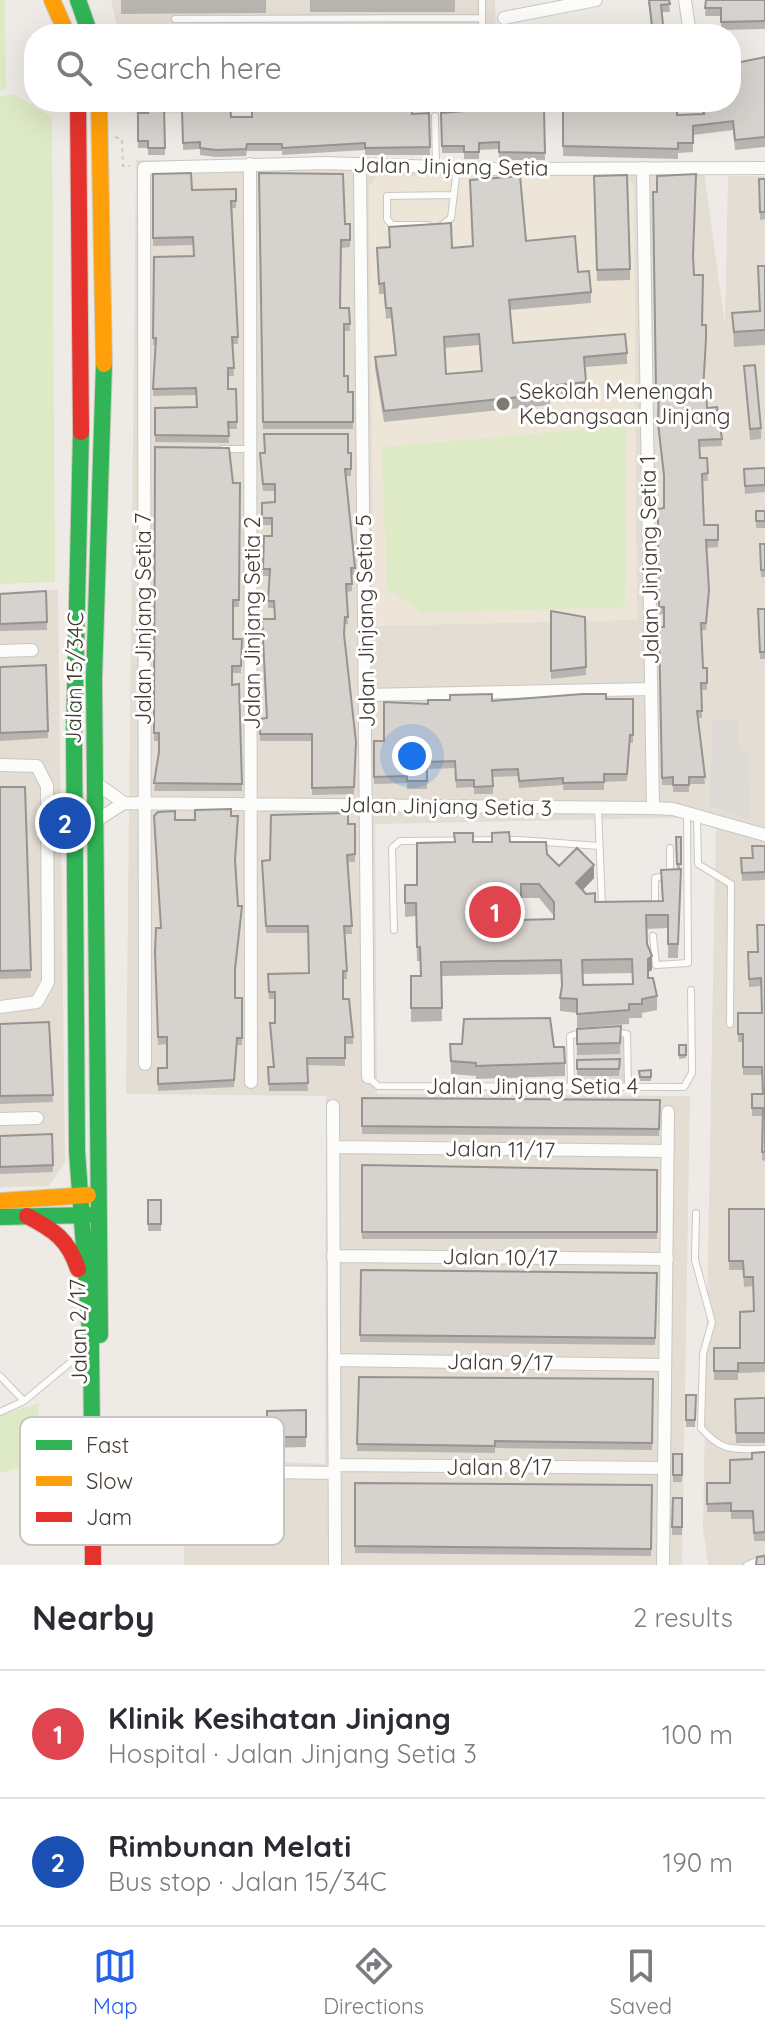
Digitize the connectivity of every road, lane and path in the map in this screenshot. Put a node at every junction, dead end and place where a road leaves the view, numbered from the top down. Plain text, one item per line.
1 (52, 0) edge
2 (482, 0) edge
3 (596, 0) edge
4 (685, 0) edge
5 (80, 3) edge
6 (482, 18) junction
7 (504, 18) dead end
8 (175, 19) dead end
9 (63, 24) edge
10 (87, 24) edge
11 (482, 24) edge
12 (689, 24) edge
13 (78, 112) edge
14 (99, 112) edge
15 (435, 116) dead end
16 (100, 138) junction
17 (250, 164) junction
18 (360, 165) junction
19 (436, 167) junction
20 (457, 168) junction
21 (643, 168) junction
22 (765, 168) edge
23 (143, 170) junction
24 (454, 195) junction
25 (251, 435) junction
26 (267, 435) edge
27 (347, 435) edge
28 (363, 435) junction
29 (143, 448) junction
30 (158, 448) edge
31 (205, 448) edge
32 (251, 449) junction
33 (32, 650) dead end
34 (0, 651) edge
35 (651, 689) junction
36 (365, 695) junction
37 (0, 765) edge
38 (96, 783) junction
39 (124, 803) junction
40 (144, 803) junction
41 (253, 804) junction
42 (366, 805) junction
43 (598, 807) junction
44 (653, 808) junction
45 (692, 815) junction
46 (97, 820) junction
47 (765, 835) edge
48 (599, 846) junction
49 (670, 848) dead end
50 (606, 910) edge
51 (650, 910) edge
52 (394, 930) dead end
53 (653, 936) dead end
54 (691, 990) dead end
55 (0, 1007) edge
56 (730, 1024) dead end
57 (598, 1032) edge
58 (610, 1032) edge
59 (613, 1060) edge
60 (627, 1060) junction
61 (570, 1061) junction
62 (585, 1061) edge
63 (145, 1064) dead end
64 (368, 1077) joint
65 (251, 1082) dead end
66 (571, 1086) junction
67 (628, 1086) junction
68 (333, 1106) dead end
69 (668, 1112) dead end
70 (37, 1118) dead end
71 (0, 1119) edge
72 (333, 1147) junction
73 (77, 1151) junction
74 (668, 1151) junction
75 (98, 1195) junction
76 (80, 1196) junction
77 (0, 1201) edge
78 (26, 1208) junction
79 (696, 1213) dead end
80 (80, 1214) junction
81 (99, 1215) junction
82 (0, 1217) edge
83 (333, 1256) junction
84 (667, 1259) junction
85 (86, 1296) junction
86 (91, 1345) junction
87 (334, 1360) junction
88 (665, 1365) junction
89 (0, 1376) edge
90 (24, 1401) junction
91 (0, 1412) edge
92 (92, 1417) edge
93 (102, 1417) edge
94 (765, 1449) edge
95 (664, 1468) junction
96 (334, 1469) junction
97 (284, 1470) edge
98 (93, 1545) edge
99 (104, 1545) edge
100 (765, 1558) edge
101 (93, 1565) edge
102 (104, 1565) edge
103 (335, 1565) edge
104 (663, 1565) edge
105 (747, 1565) edge

1 - 9 street
2 - 6 lane
3 - 7 street
4 - 12 street
5 - 10 street
6 - 8 lane
6 - 11 lane
13 - 73 street, Jalan 15/34C
14 - 16 street, Jalan 15/34C
15 - 19 lane
16 - 23 path
16 - 38 street, Jalan 15/34C
17 - 18 street, Jalan Jinjang Setia
17 - 23 street, Jalan Jinjang Setia
17 - 25 street, Jalan Jinjang Setia 2
18 - 19 street, Jalan Jinjang Setia
18 - 28 street, Jalan Jinjang Setia 5
19 - 20 street, Jalan Jinjang Setia
20 - 21 street, Jalan Jinjang Setia
20 - 24 lane
21 - 22 street, Jalan Jinjang Setia
21 - 35 street, Jalan Jinjang Setia 1
23 - 29 street, Jalan Jinjang Setia 7
24 - 24 lane
25 - 26 lane
25 - 32 street, Jalan Jinjang Setia 2
27 - 28 lane
28 - 36 street, Jalan Jinjang Setia 5
29 - 30 lane
29 - 40 street, Jalan Jinjang Setia 7
31 - 32 lane
32 - 41 street, Jalan Jinjang Setia 2
33 - 34 street
35 - 36 street
35 - 44 street, Jalan Jinjang Setia 1
36 - 42 street, Jalan Jinjang Setia 5
37 - 55 street
38 - 39 street
38 - 46 street, Jalan 15/34C
39 - 40 street, Jalan Jinjang Setia 3
39 - 46 street
40 - 41 street, Jalan Jinjang Setia 3
40 - 63 street, Jalan Jinjang Setia 7
41 - 42 street, Jalan Jinjang Setia 3
41 - 65 street, Jalan Jinjang Setia 2
42 - 43 street, Jalan Jinjang Setia 3
42 - 64 street, Jalan Jinjang Setia 5
43 - 44 street, Jalan Jinjang Setia 3
43 - 48 lane
44 - 45 street, Jalan Jinjang Setia 3
45 - 47 street, Jalan Jinjang Setia 3
45 - 53 lane
45 - 56 lane
46 - 75 street, Jalan 15/34C
48 - 50 lane
48 - 52 lane
49 - 51 lane
54 - 67 lane, Jalan Jinjang Setia 4
57 - 61 lane
58 - 60 lane
59 - 60 lane
60 - 67 lane
61 - 62 lane
61 - 66 lane
64 - 66 lane, Jalan Jinjang Setia 4
66 - 67 lane, Jalan Jinjang Setia 4
68 - 72 street
69 - 74 street
70 - 71 street
72 - 74 street, Jalan 11/17
72 - 83 street
73 - 76 street, Jalan 15/34C
73 - 78 street
74 - 84 street
75 - 76 street
75 - 81 street, Jalan 2/17
76 - 78 street
76 - 80 street, Jalan 15/34C
77 - 78 street
78 - 80 street
78 - 82 street
78 - 85 street
79 - 94 lane
80 - 81 street
80 - 85 street, Jalan 15/34C
81 - 93 street, Jalan 2/17
83 - 84 street, Jalan 10/17
83 - 87 street
84 - 88 street
85 - 86 street, Jalan 2/17
86 - 90 lane
86 - 92 street, Jalan 2/17
87 - 88 street, Jalan 9/17
87 - 96 street
88 - 95 street
89 - 90 lane
90 - 91 lane
95 - 96 street, Jalan 8/17
95 - 104 street
96 - 97 street, Jalan 8/17
96 - 103 street
98 - 101 street, Jalan 2/17
99 - 102 street, Jalan 2/17
100 - 105 lane

